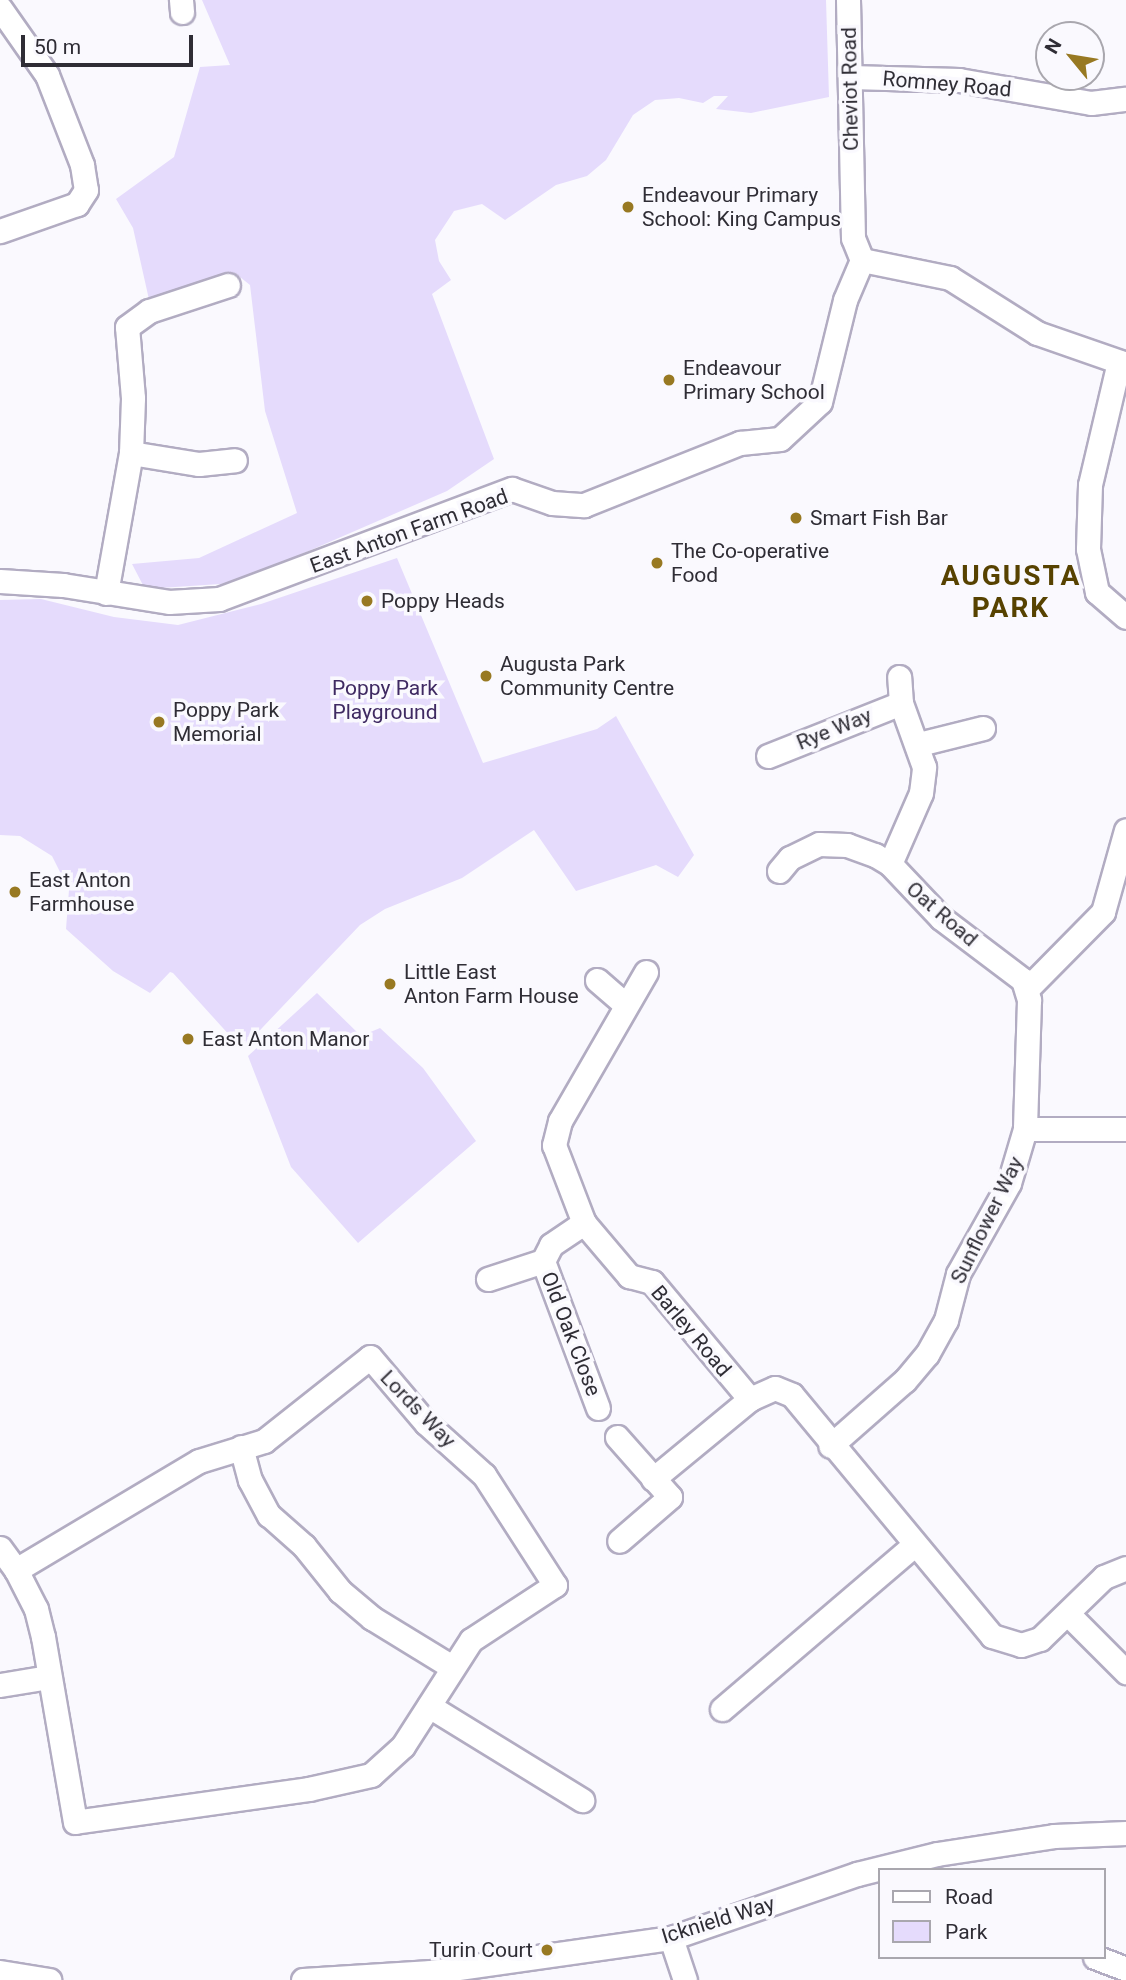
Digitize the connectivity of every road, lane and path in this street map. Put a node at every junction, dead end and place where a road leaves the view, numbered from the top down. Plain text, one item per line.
1 (848, 0) edge
2 (0, 8) edge
3 (850, 77) junction
4 (1126, 99) edge
5 (0, 231) edge
6 (862, 260) junction
7 (228, 285) dead end
8 (1122, 363) edge
9 (131, 453) junction
10 (235, 460) dead end
11 (0, 581) edge
12 (106, 593) junction
13 (1126, 617) edge
14 (899, 677) dead end
15 (901, 702) junction
16 (984, 728) dead end
17 (919, 744) junction
18 (768, 756) dead end
19 (1126, 830) edge
20 (890, 864) junction
21 (779, 871) dead end
22 (1118, 899) edge
23 (646, 972) dead end
24 (597, 980) dead end
25 (1028, 988) junction
26 (626, 1005) junction
27 (1025, 1129) junction
28 (1126, 1129) edge
29 (584, 1223) junction
30 (543, 1261) junction
31 (488, 1279) dead end
32 (750, 1399) junction
33 (598, 1408) dead end
34 (617, 1437) dead end
35 (830, 1446) junction
36 (241, 1447) junction
37 (653, 1479) junction
38 (619, 1541) dead end
39 (914, 1545) junction
40 (0, 1548) edge
41 (1126, 1567) edge
42 (16, 1570) junction
43 (1069, 1615) junction
44 (452, 1667) junction
45 (1126, 1672) edge
46 (49, 1677) junction
47 (0, 1685) edge
48 (429, 1706) junction
49 (722, 1709) dead end
50 (582, 1800) dead end
51 (1126, 1833) edge
52 (881, 1868) edge
53 (878, 1869) edge
54 (671, 1938) junction
55 (1100, 1959) edge
56 (1126, 1969) edge
57 (0, 1972) edge
58 (432, 1976) edge
59 (49, 1980) edge
60 (303, 1980) edge
61 (685, 1980) edge

1 - 3 street, Cheviot Road
2 - 5 street
3 - 4 street, Romney Road
3 - 6 street, Cheviot Road
6 - 8 street
6 - 12 street, East Anton Farm Road
7 - 9 street
8 - 13 street
9 - 10 street
9 - 12 street
11 - 12 street, East Anton Farm Road
14 - 15 street
15 - 17 street
15 - 18 street, Rye Way
16 - 17 street
17 - 20 street
19 - 22 street
20 - 21 street, Oat Road
20 - 25 street, Oat Road
22 - 25 street
23 - 26 street, Barley Road
24 - 26 street
25 - 27 street, Sunflower Way
26 - 29 street, Barley Road
27 - 28 street
27 - 35 street, Sunflower Way
29 - 30 street, Old Oak Close
29 - 32 street, Barley Road
30 - 31 street, Old Oak Close
30 - 33 street, Old Oak Close
32 - 35 street
32 - 37 street
34 - 37 street
35 - 39 street
36 - 42 street, Lords Way
36 - 44 street
36 - 44 street, Lords Way
37 - 38 street
39 - 43 street
39 - 49 street
40 - 42 street, Lords Way
41 - 43 street
42 - 46 street, Lords Way
43 - 45 street
44 - 48 street, Lords Way
46 - 47 street
46 - 48 street, Lords Way
48 - 50 street
51 - 52 street, Icknield Way
53 - 54 street, Icknield Way
54 - 58 street, Icknield Way
54 - 61 street
55 - 56 street
57 - 59 street
58 - 60 street, Icknield Way

